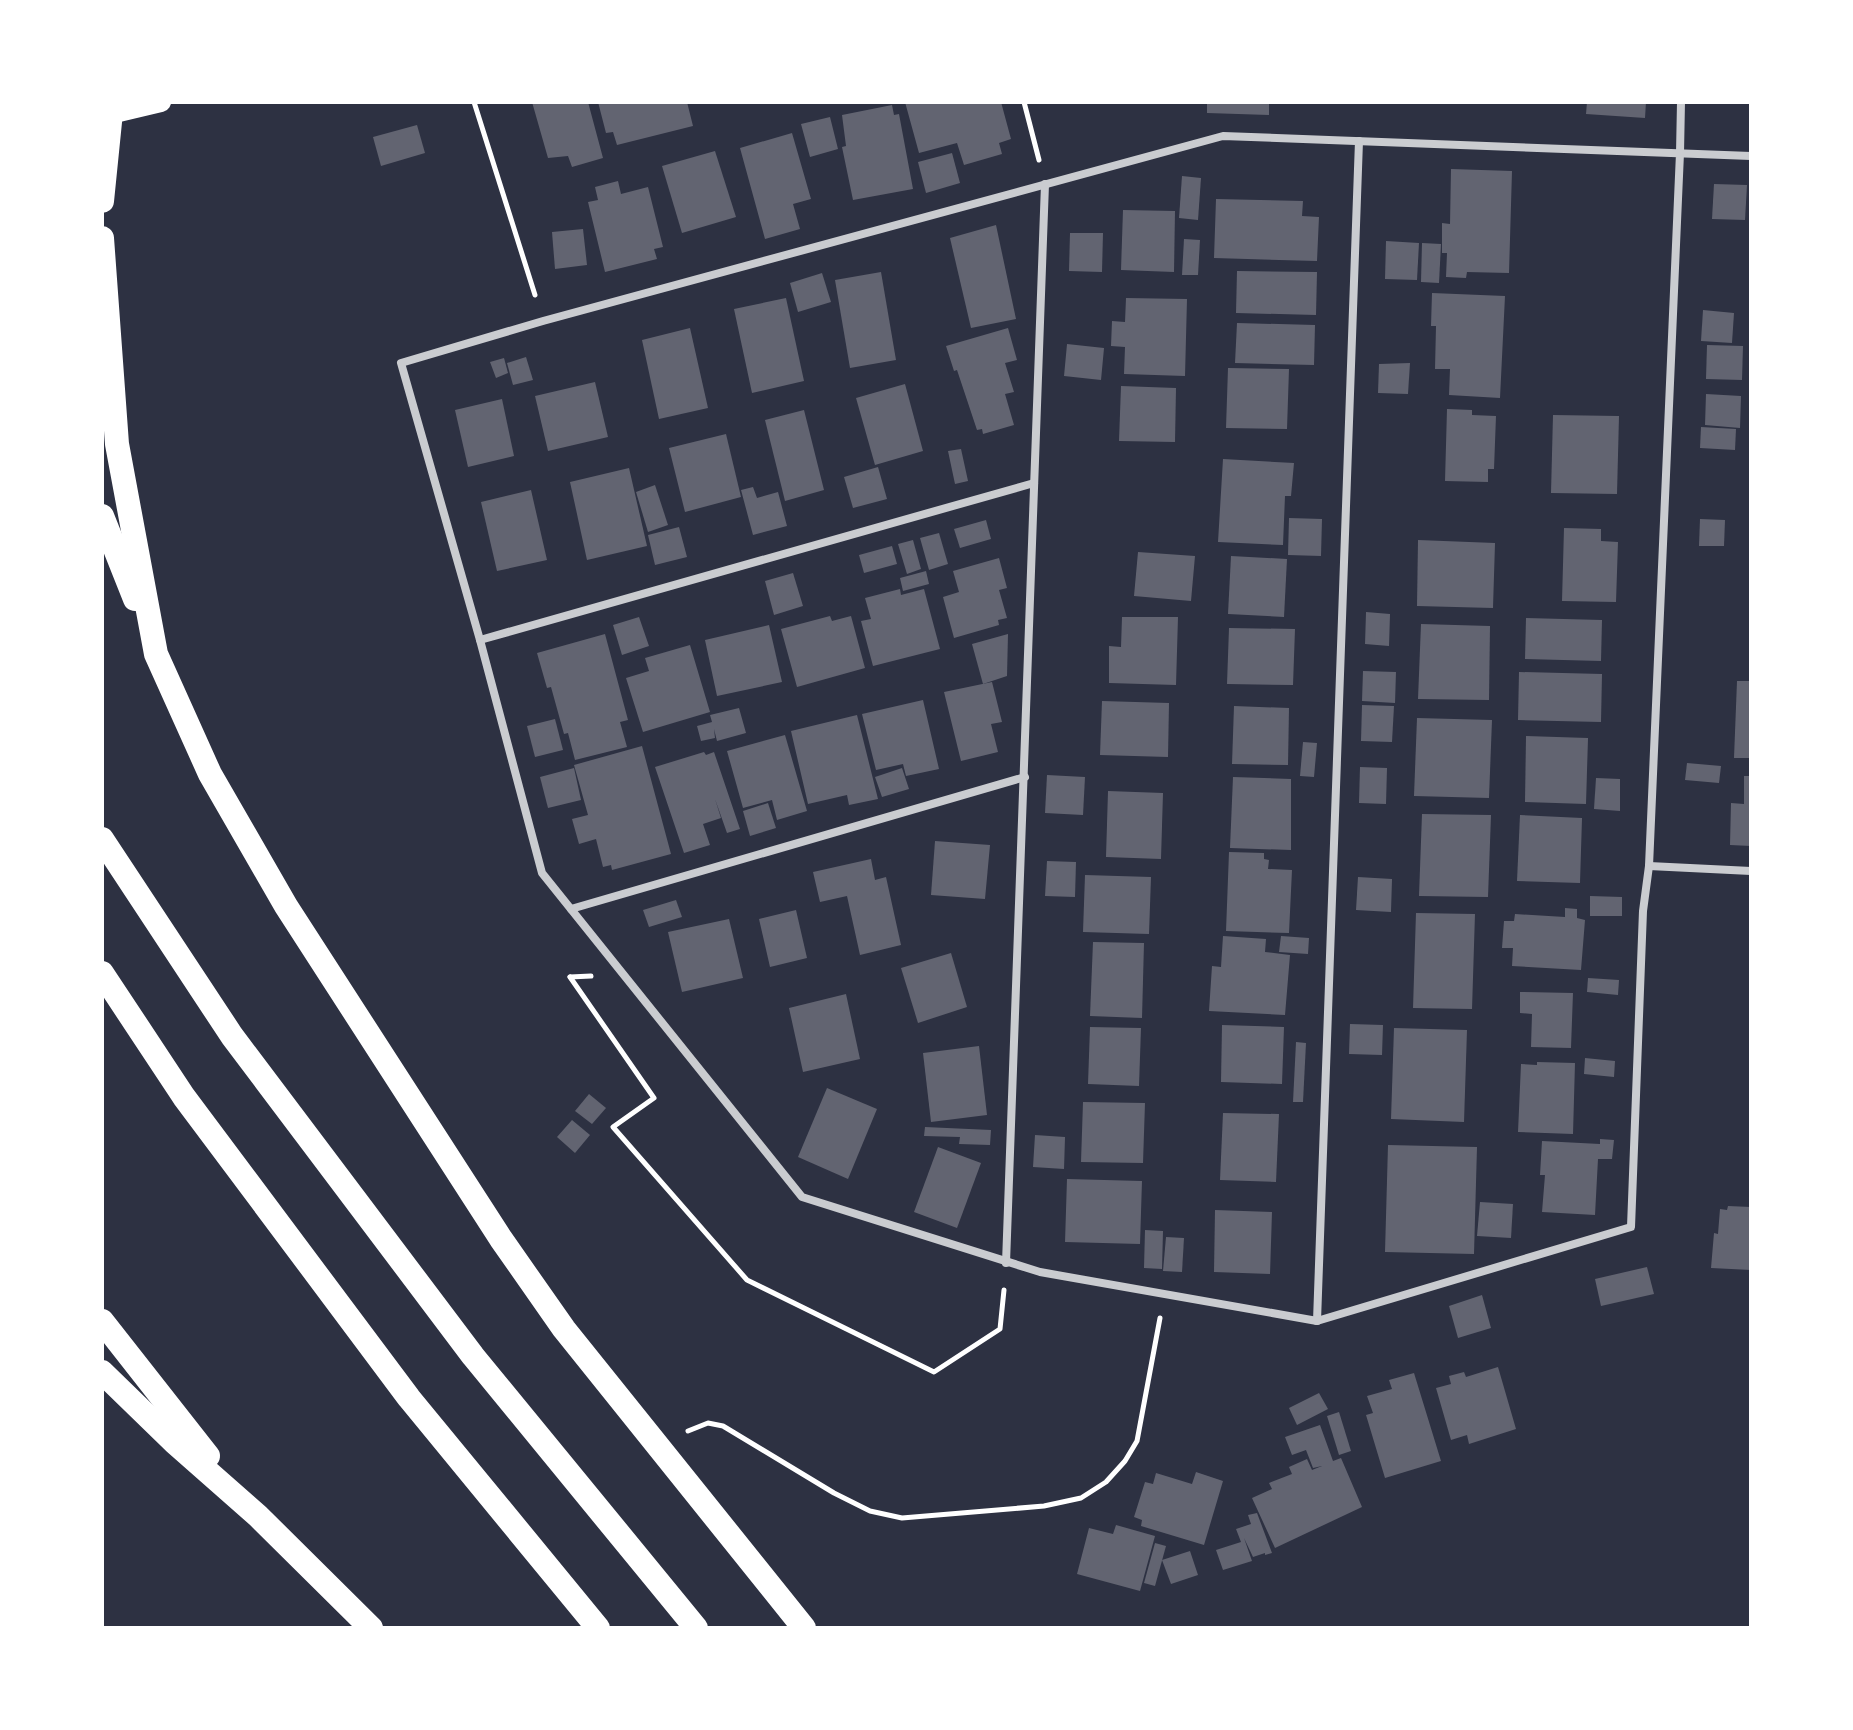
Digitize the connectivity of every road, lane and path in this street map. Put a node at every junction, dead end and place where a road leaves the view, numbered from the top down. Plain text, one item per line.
1 (112, 102) edge
2 (161, 102) edge
3 (474, 102) edge
4 (1024, 102) edge
5 (1681, 102) edge
6 (102, 116) edge
7 (1359, 141) junction
8 (1680, 153) junction
9 (1751, 156) edge
10 (1045, 184) junction
11 (102, 201) edge
12 (102, 238) edge
13 (543, 321) junction
14 (1034, 483) junction
15 (102, 516) edge
16 (480, 640) junction
17 (156, 654) junction
18 (1025, 777) junction
19 (102, 839) edge
20 (1649, 866) junction
21 (1751, 871) edge
22 (571, 909) junction
23 (102, 973) edge
24 (570, 977) dead end
25 (1006, 1263) junction
26 (1165, 1294) junction
27 (102, 1321) edge
28 (1317, 1321) junction
29 (102, 1372) edge
30 (687, 1432) dead end
31 (258, 1516) junction
32 (371, 1628) edge
33 (598, 1628) edge
34 (696, 1628) edge
35 (804, 1628) edge

1 - 11 highway
2 - 6 main road
3 - 13 path
4 - 10 path
5 - 8 street
7 - 8 street
7 - 10 street
7 - 28 street
8 - 9 street
8 - 20 street
10 - 13 street
10 - 14 street
12 - 17 highway
13 - 16 street
14 - 16 street
14 - 18 street
15 - 17 highway
16 - 22 street
17 - 35 highway
18 - 22 street
18 - 25 street
19 - 34 highway
20 - 21 street
20 - 28 street
22 - 25 street
23 - 33 highway
24 - 25 path
25 - 26 street
26 - 28 street
26 - 30 path
27 - 31 highway
29 - 31 highway
31 - 32 highway

